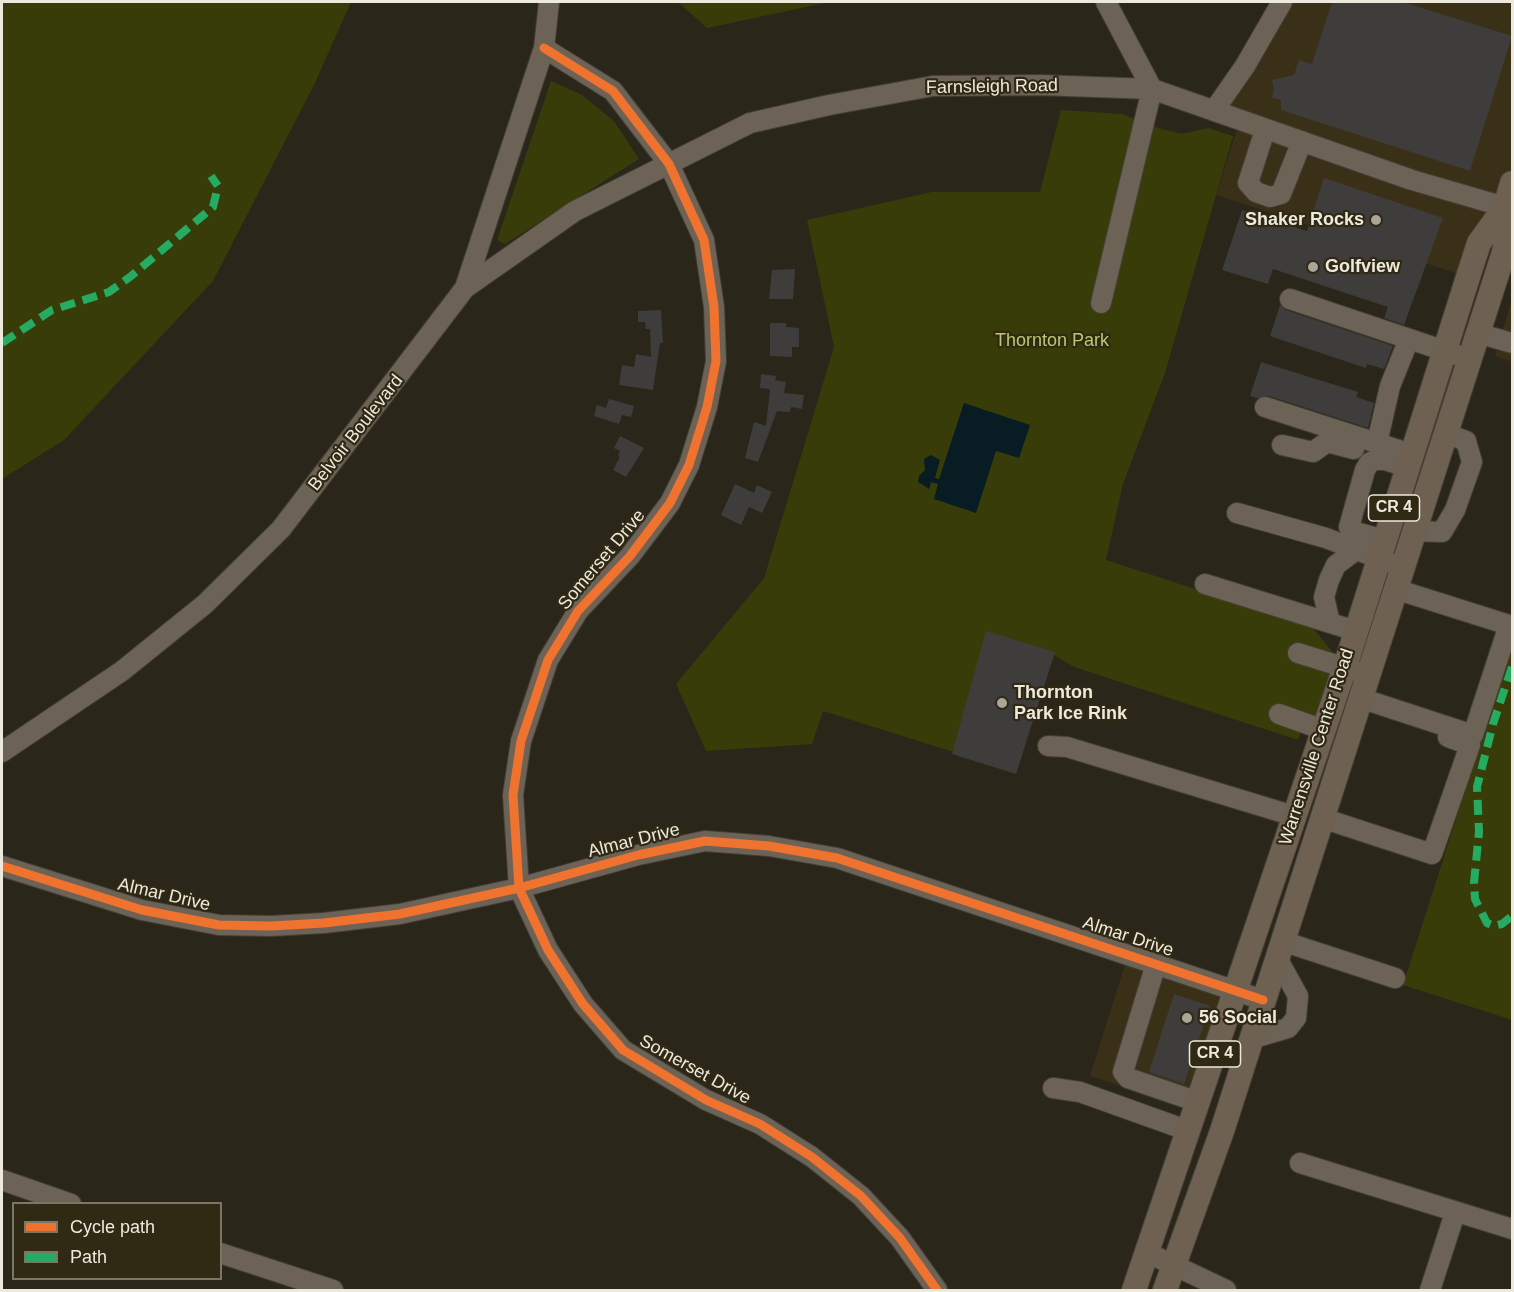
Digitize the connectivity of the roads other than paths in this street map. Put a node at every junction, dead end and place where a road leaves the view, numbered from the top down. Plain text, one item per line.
1 (549, 2) edge
2 (1106, 2) edge
3 (1282, 2) edge
4 (544, 48) junction
5 (1152, 89) junction
6 (1215, 109) junction
7 (1265, 130) junction
8 (1302, 141) junction
9 (669, 164) junction
10 (1512, 183) edge
11 (1509, 207) edge
12 (465, 288) junction
13 (1290, 299) dead end
14 (1101, 303) dead end
15 (1477, 333) junction
16 (1511, 337) edge
17 (1409, 339) junction
18 (1444, 351) junction
19 (1468, 359) junction
20 (1265, 407) dead end
21 (1445, 433) junction
22 (1282, 445) dead end
23 (1376, 452) junction
24 (1409, 461) junction
25 (1237, 513) dead end
26 (1414, 531) junction
27 (1372, 550) junction
28 (1398, 578) junction
29 (1205, 584) dead end
30 (1330, 623) junction
31 (1356, 631) junction
32 (1298, 653) dead end
33 (1345, 668) junction
34 (1362, 693) junction
35 (1279, 714) dead end
36 (1324, 730) junction
37 (1048, 746) dead end
38 (2, 752) edge
39 (1294, 816) junction
40 (1322, 818) junction
41 (2, 866) edge
42 (519, 888) junction
43 (1280, 949) junction
44 (1156, 964) junction
45 (1395, 978) dead end
46 (1236, 990) junction
47 (1263, 1000) junction
48 (1251, 1039) junction
49 (1053, 1088) dead end
50 (1198, 1102) junction
51 (1189, 1131) junction
52 (1300, 1163) dead end
53 (2, 1180) edge
54 (68, 1202) edge
55 (1455, 1213) junction
56 (1512, 1229) edge
57 (1148, 1253) junction
58 (222, 1254) edge
59 (1175, 1264) junction
60 (333, 1290) edge
61 (937, 1290) edge
62 (1134, 1290) edge
63 (1166, 1290) edge
64 (1226, 1290) edge
65 (1430, 1290) edge

1 - 4 street, Belvoir Boulevard
2 - 5 street
3 - 6 street
4 - 9 street, Somerset Drive
4 - 12 street, Belvoir Boulevard
5 - 6 street, Farnsleigh Road
5 - 9 street, Farnsleigh Road
5 - 14 street
6 - 7 street, Farnsleigh Road
7 - 8 street, Farnsleigh Road
7 - 8 street
8 - 11 street, Farnsleigh Road
9 - 12 street, Farnsleigh Road
9 - 42 street, Somerset Drive
10 - 11 main road, Warrensville Center Road / CR 4
11 - 15 main road, Warrensville Center Road / CR 4
11 - 18 main road, Warrensville Center Road / CR 4
12 - 38 street, Belvoir Boulevard
13 - 17 street
15 - 16 street
15 - 19 main road, Warrensville Center Road / CR 4
17 - 18 street
17 - 23 street
18 - 19 street
18 - 24 main road, Warrensville Center Road / CR 4
19 - 21 main road, Warrensville Center Road
20 - 23 street
21 - 26 main road, Warrensville Center Road
21 - 26 street
22 - 23 street
23 - 24 street
23 - 27 street
24 - 27 main road, Warrensville Center Road / CR 4
25 - 27 street
26 - 28 main road, Warrensville Center Road
27 - 28 street
27 - 30 street
27 - 31 main road, Warrensville Center Road / CR 4
28 - 34 main road, Warrensville Center Road
28 - 34 street
29 - 30 street
30 - 31 street
31 - 33 main road, Warrensville Center Road / CR 4
32 - 33 street
33 - 34 street
33 - 36 main road, Warrensville Center Road / CR 4
34 - 40 main road, Warrensville Center Road
34 - 40 street
35 - 36 street
36 - 39 main road, Warrensville Center Road / CR 4
37 - 39 street
39 - 46 main road, Warrensville Center Road / CR 4
40 - 43 main road, Warrensville Center Road
41 - 42 street, Almar Drive
42 - 44 street, Almar Drive
42 - 61 street, Somerset Drive
43 - 45 street
43 - 47 main road, Warrensville Center Road
43 - 48 street
44 - 46 street, Almar Drive
44 - 50 street
46 - 47 street, Almar Drive
46 - 50 main road, Warrensville Center Road / CR 4
47 - 48 main road, Warrensville Center Road
48 - 59 main road, Warrensville Center Road
49 - 51 street
50 - 51 main road, Warrensville Center Road / CR 4
51 - 57 main road, Warrensville Center Road / CR 4
52 - 55 street
53 - 54 street
55 - 56 street
55 - 65 street
57 - 59 street
57 - 62 main road, Warrensville Center Road / CR 4
58 - 60 street
59 - 63 main road, Warrensville Center Road
59 - 64 street

